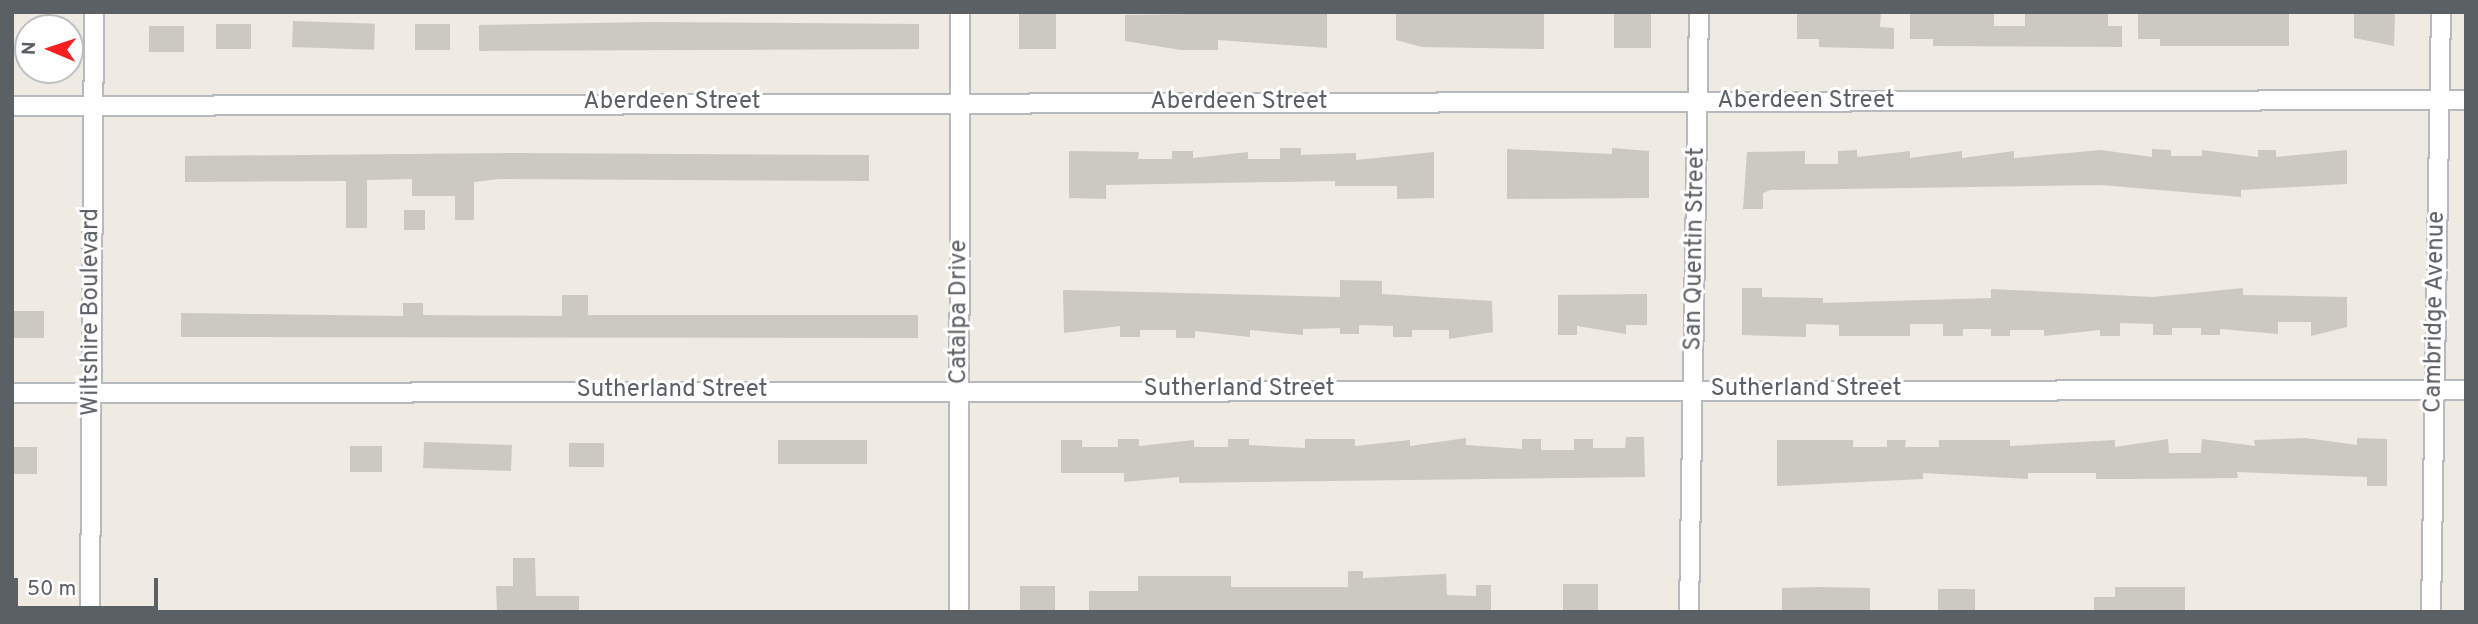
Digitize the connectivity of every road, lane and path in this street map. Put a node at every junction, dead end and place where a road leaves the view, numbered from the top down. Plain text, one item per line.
1 (94, 12) edge
2 (960, 12) edge
3 (1699, 12) edge
4 (2441, 12) edge
5 (2440, 100) junction
6 (2466, 100) edge
7 (960, 101) junction
8 (1698, 103) junction
9 (12, 106) edge
10 (93, 106) junction
11 (961, 390) junction
12 (1693, 390) junction
13 (2435, 390) junction
14 (2466, 390) edge
15 (12, 393) edge
16 (92, 393) junction
17 (90, 612) edge
18 (959, 612) edge
19 (1689, 612) edge
20 (2431, 612) edge

1 - 10 street, Wiltshire Boulevard
2 - 7 street, Catalpa Drive
3 - 8 street, San Quentin Street
4 - 5 street, Cambridge Avenue
5 - 6 street, Aberdeen Street
5 - 8 street, Aberdeen Street
5 - 13 street, Cambridge Avenue
7 - 8 street, Aberdeen Street
7 - 10 street, Aberdeen Street
7 - 11 street, Catalpa Drive
8 - 12 street, San Quentin Street
9 - 10 street, Aberdeen Street
10 - 16 street, Wiltshire Boulevard
11 - 12 street, Sutherland Street
11 - 16 street, Sutherland Street
11 - 18 street, Catalpa Drive
12 - 13 street, Sutherland Street
12 - 19 street, San Quentin Street
13 - 14 street, Sutherland Street
13 - 20 street, Cambridge Avenue
15 - 16 street, Sutherland Street
16 - 17 street, Wiltshire Boulevard

